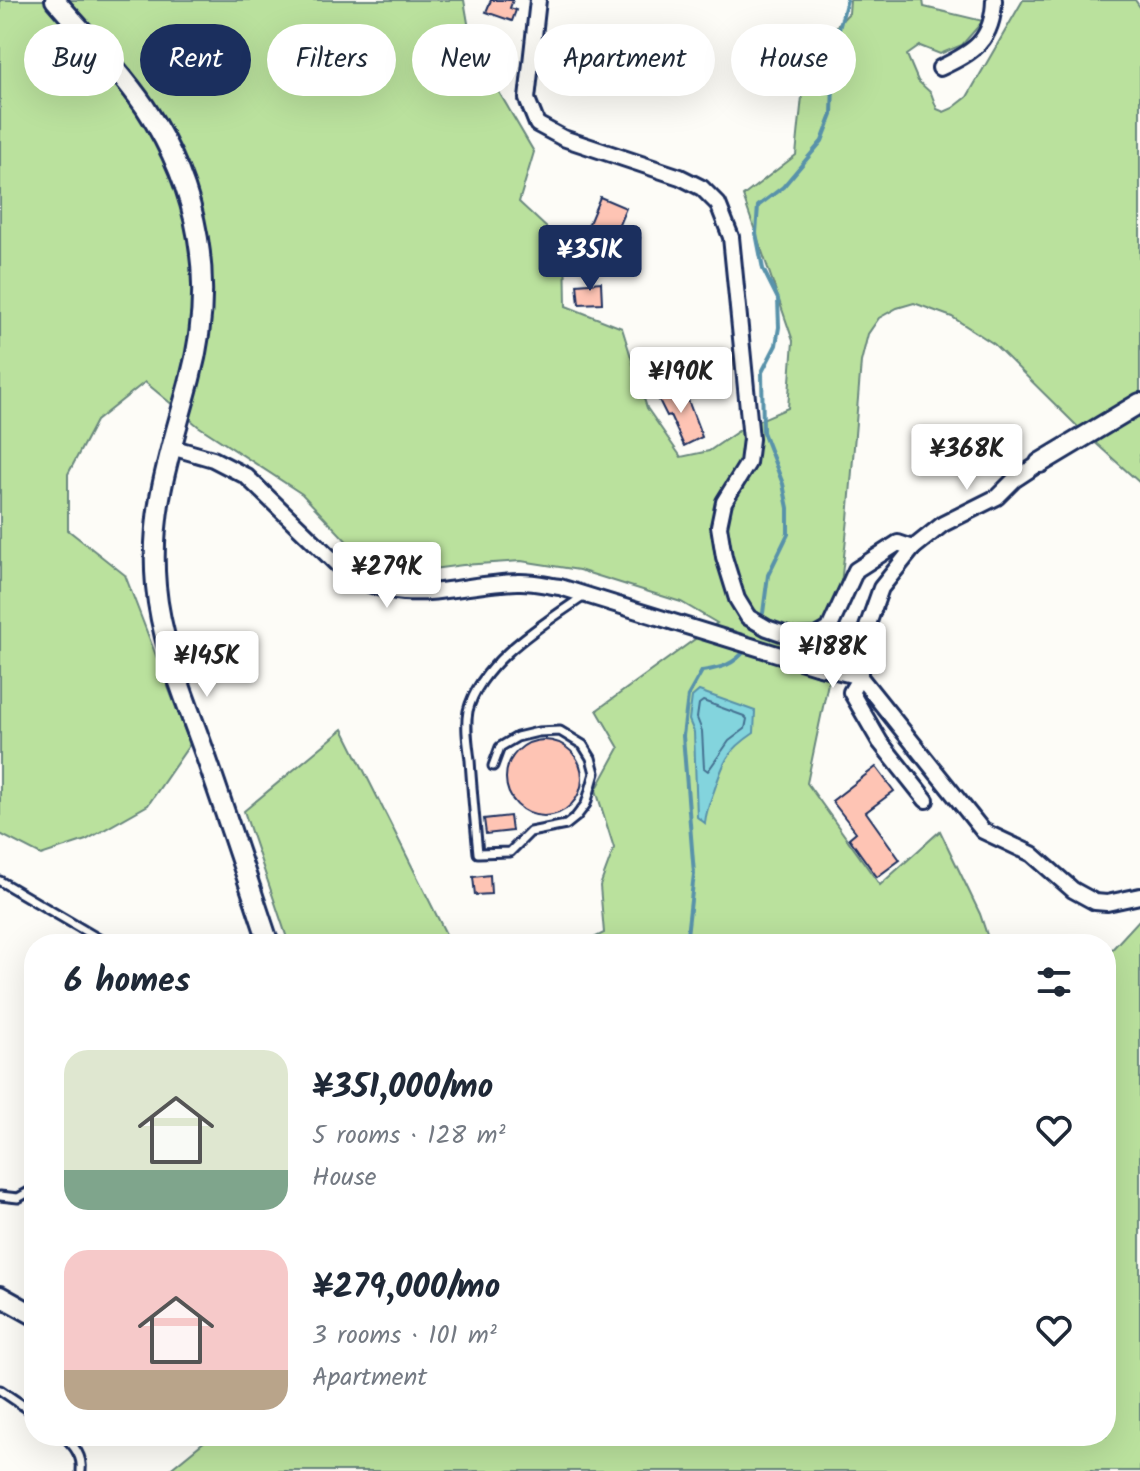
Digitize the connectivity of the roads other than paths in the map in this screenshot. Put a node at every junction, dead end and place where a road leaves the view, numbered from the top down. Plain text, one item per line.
1 (55, 0) edge
2 (538, 0) edge
3 (994, 0) edge
4 (940, 68) dead end
5 (1140, 403) edge
6 (171, 447) junction
7 (1040, 463) joint
8 (913, 548) junction
9 (588, 594) junction
10 (860, 677) junction
11 (493, 766) dead end
12 (926, 800) dead end
13 (0, 881) edge
14 (1140, 896) edge
15 (90, 934) edge
16 (266, 934) edge
17 (24, 1195) edge
18 (0, 1196) edge
19 (0, 1296) edge
20 (24, 1309) edge
21 (0, 1390) edge
22 (24, 1406) edge
23 (73, 1446) edge
24 (81, 1471) edge

1 - 6 street
2 - 8 street
3 - 4 street
5 - 7 street
6 - 9 street
6 - 16 street
7 - 8 street
8 - 10 street
9 - 10 street
9 - 11 lane
10 - 12 street
10 - 14 street
13 - 15 lane
17 - 18 lane
19 - 20 street
21 - 22 lane
23 - 24 lane

